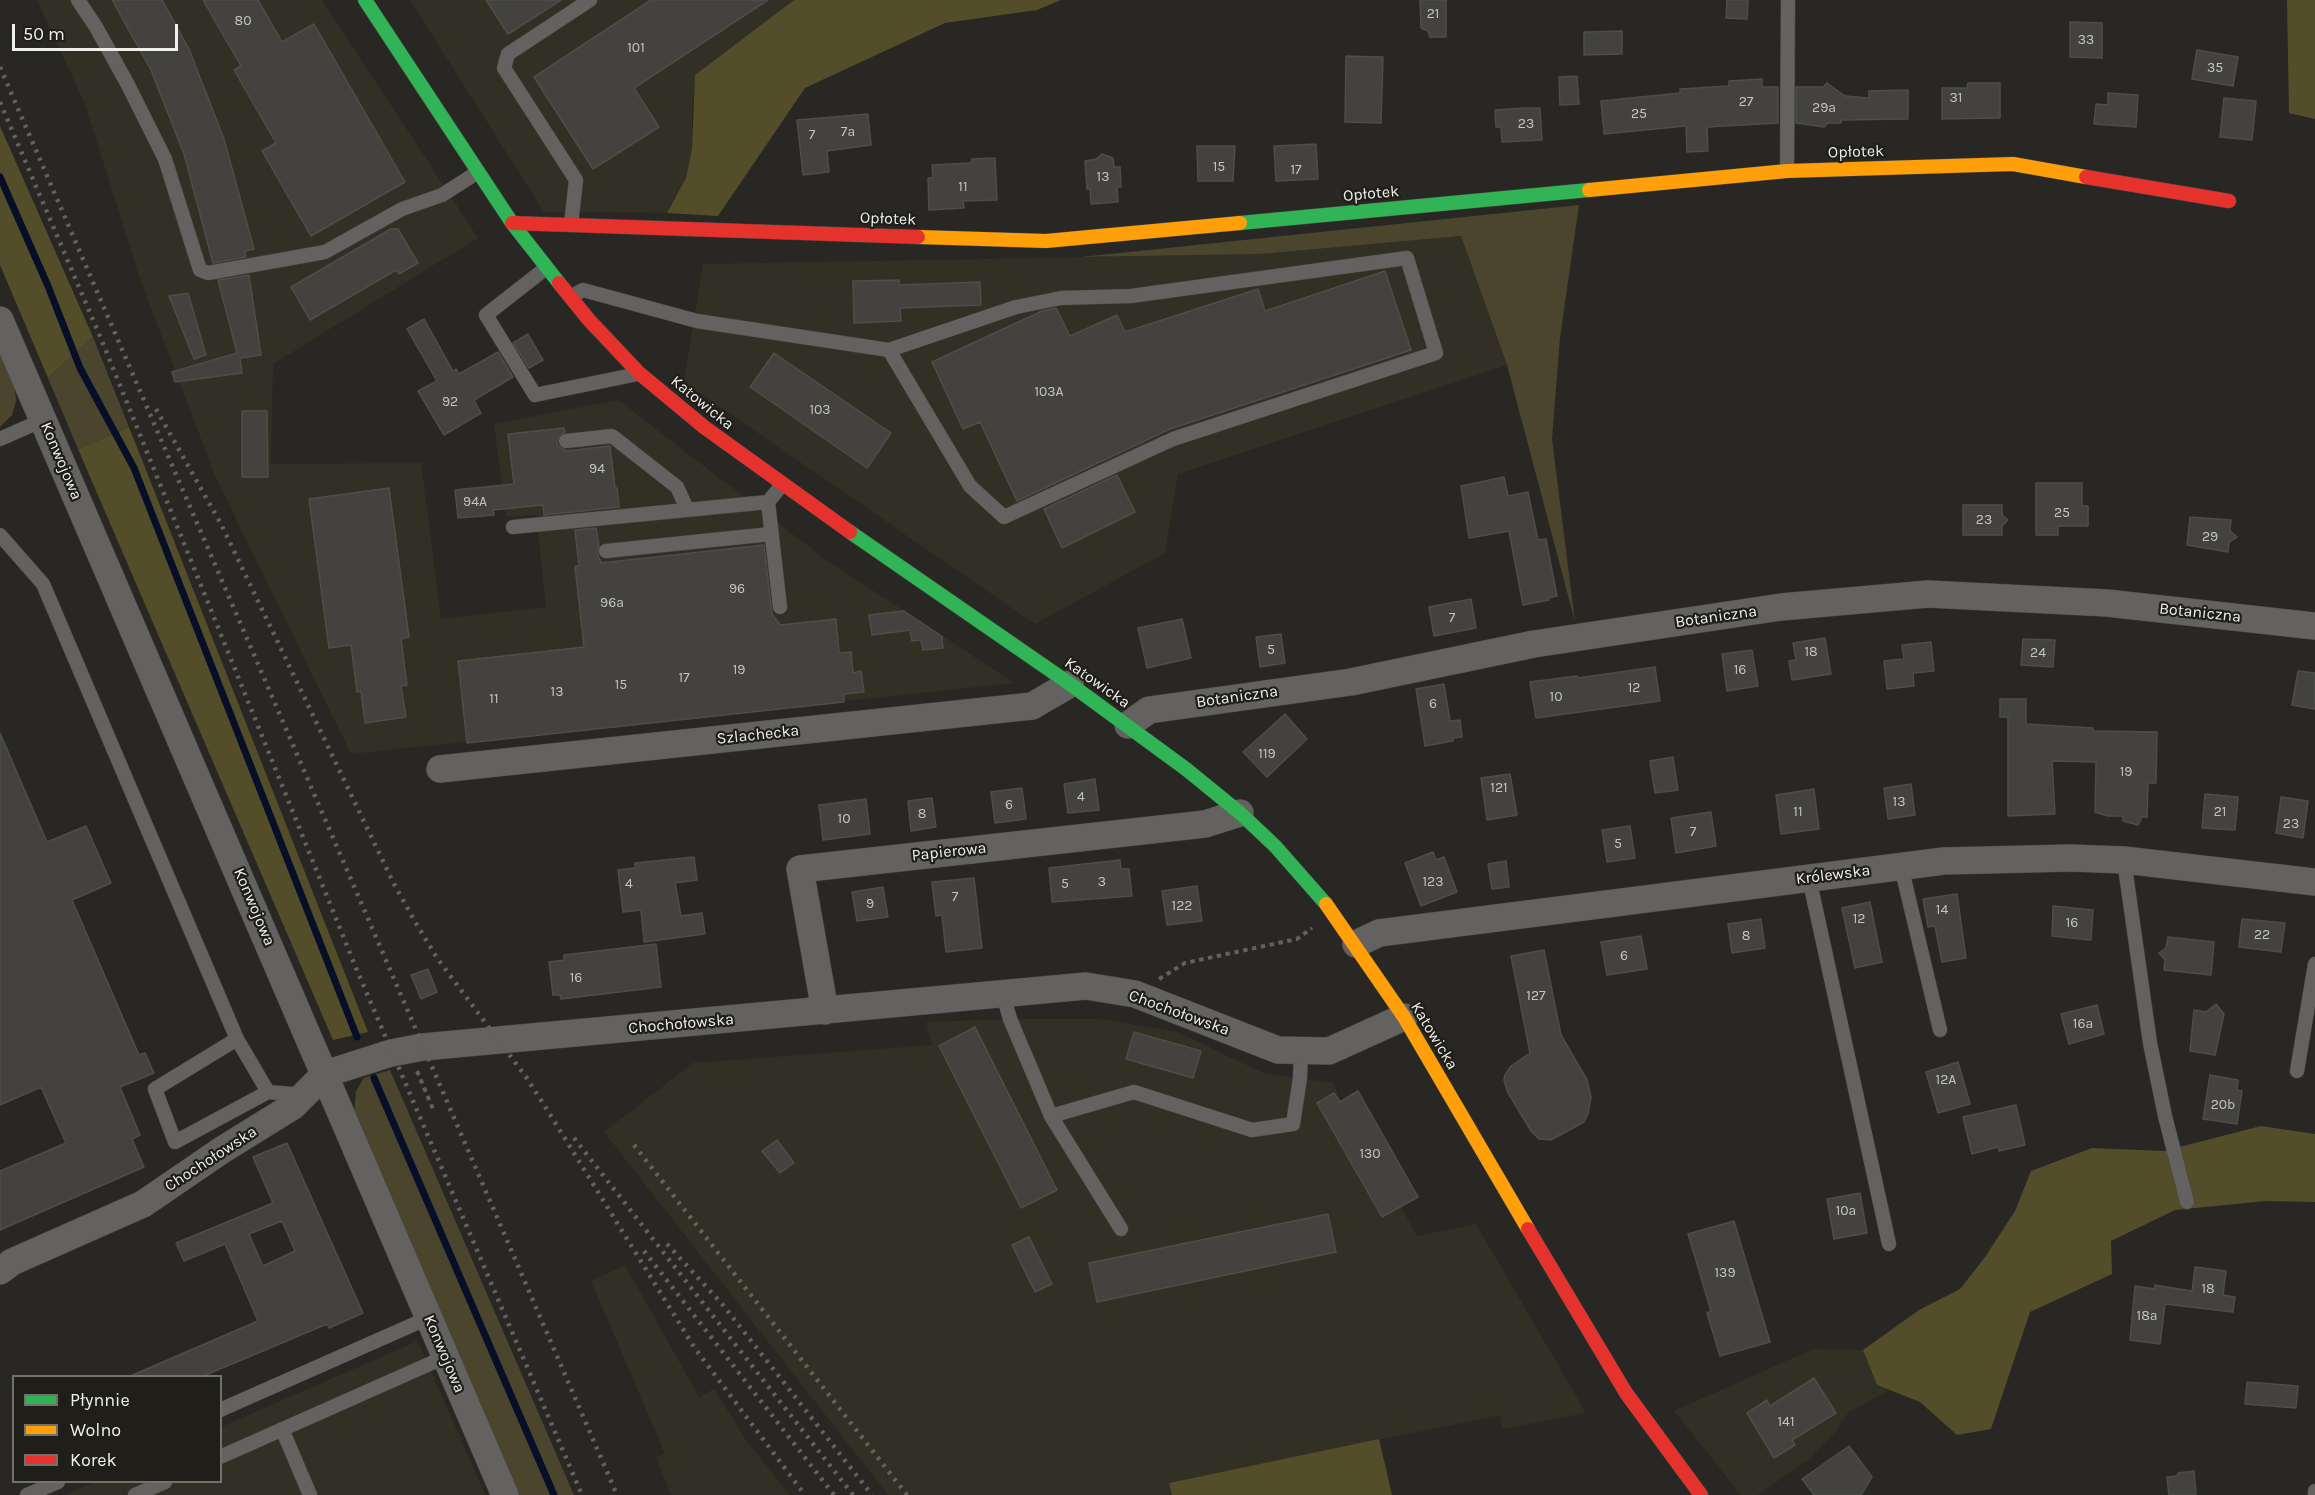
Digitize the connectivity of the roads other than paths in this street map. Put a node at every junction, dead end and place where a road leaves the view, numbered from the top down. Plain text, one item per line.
1 (78, 0) edge
2 (365, 0) edge
3 (590, 0) edge
4 (1788, 0) edge
5 (1787, 171) junction
6 (478, 172) junction
7 (2229, 201) dead end
8 (512, 223) junction
9 (571, 225) junction
10 (546, 268) junction
11 (570, 297) junction
12 (0, 320) edge
13 (889, 350) junction
14 (639, 373) junction
15 (43, 420) junction
16 (0, 439) edge
17 (566, 441) dead end
18 (782, 485) junction
19 (768, 501) junction
20 (687, 509) junction
21 (513, 527) dead end
22 (771, 534) junction
23 (0, 535) edge
24 (606, 551) dead end
25 (780, 607) dead end
26 (2315, 626) edge
27 (1070, 684) junction
28 (1128, 725) junction
29 (440, 769) dead end
30 (1240, 813) junction
31 (2124, 860) junction
32 (1901, 866) junction
33 (1809, 878) junction
34 (2315, 882) edge
35 (1356, 944) junction
36 (2315, 964) edge
37 (1003, 994) junction
38 (825, 1011) junction
39 (1404, 1017) junction
40 (1940, 1030) dead end
41 (237, 1039) junction
42 (1301, 1051) junction
43 (2296, 1071) dead end
44 (325, 1074) junction
45 (268, 1092) junction
46 (304, 1095) junction
47 (1051, 1116) junction
48 (2187, 1202) dead end
49 (1121, 1229) dead end
50 (1889, 1244) dead end
51 (0, 1271) edge
52 (428, 1318) junction
53 (445, 1357) junction
54 (222, 1409) edge
55 (282, 1429) junction
56 (222, 1456) edge
57 (56, 1483) edge
58 (163, 1483) edge
59 (27, 1495) edge
60 (135, 1495) edge
61 (310, 1495) edge
62 (505, 1495) edge
63 (1701, 1495) edge

1 - 6 lane
2 - 6 street, Katowicka
3 - 9 lane
4 - 5 lane
5 - 7 street, Opłotek
5 - 9 street, Opłotek
6 - 8 street, Katowicka
8 - 9 street, Opłotek
8 - 10 street, Katowicka
10 - 11 street, Katowicka
10 - 14 lane
11 - 13 lane
11 - 14 street, Katowicka
12 - 15 street, Konwojowa
13 - 13 lane
14 - 18 street, Katowicka
15 - 16 lane
15 - 44 street, Konwojowa
17 - 20 lane
18 - 19 lane
18 - 27 street, Katowicka
19 - 20 lane
19 - 22 lane
20 - 21 lane
22 - 24 lane
22 - 25 lane
23 - 41 lane
26 - 28 street, Botaniczna
27 - 28 street, Katowicka
27 - 29 street, Szlachecka
28 - 30 street, Katowicka
30 - 35 street, Katowicka
30 - 38 street, Papierowa
31 - 32 street, Królewska
31 - 34 street, Królewska
31 - 48 lane
32 - 33 street, Królewska
32 - 40 lane
33 - 35 street, Królewska
33 - 50 lane
35 - 39 street, Katowicka
36 - 43 lane
37 - 38 street, Chochołowska
37 - 42 street, Chochołowska
37 - 47 lane
38 - 44 street, Chochołowska
39 - 42 street, Chochołowska
39 - 63 street, Katowicka
41 - 45 lane
41 - 45 lane
42 - 47 lane
44 - 46 street, Chochołowska
44 - 52 street, Konwojowa
45 - 46 lane
46 - 51 street, Chochołowska
47 - 49 lane
52 - 53 street, Konwojowa
52 - 54 lane
53 - 55 lane
53 - 62 street, Konwojowa
55 - 56 lane
55 - 61 lane
57 - 59 lane
58 - 60 lane

